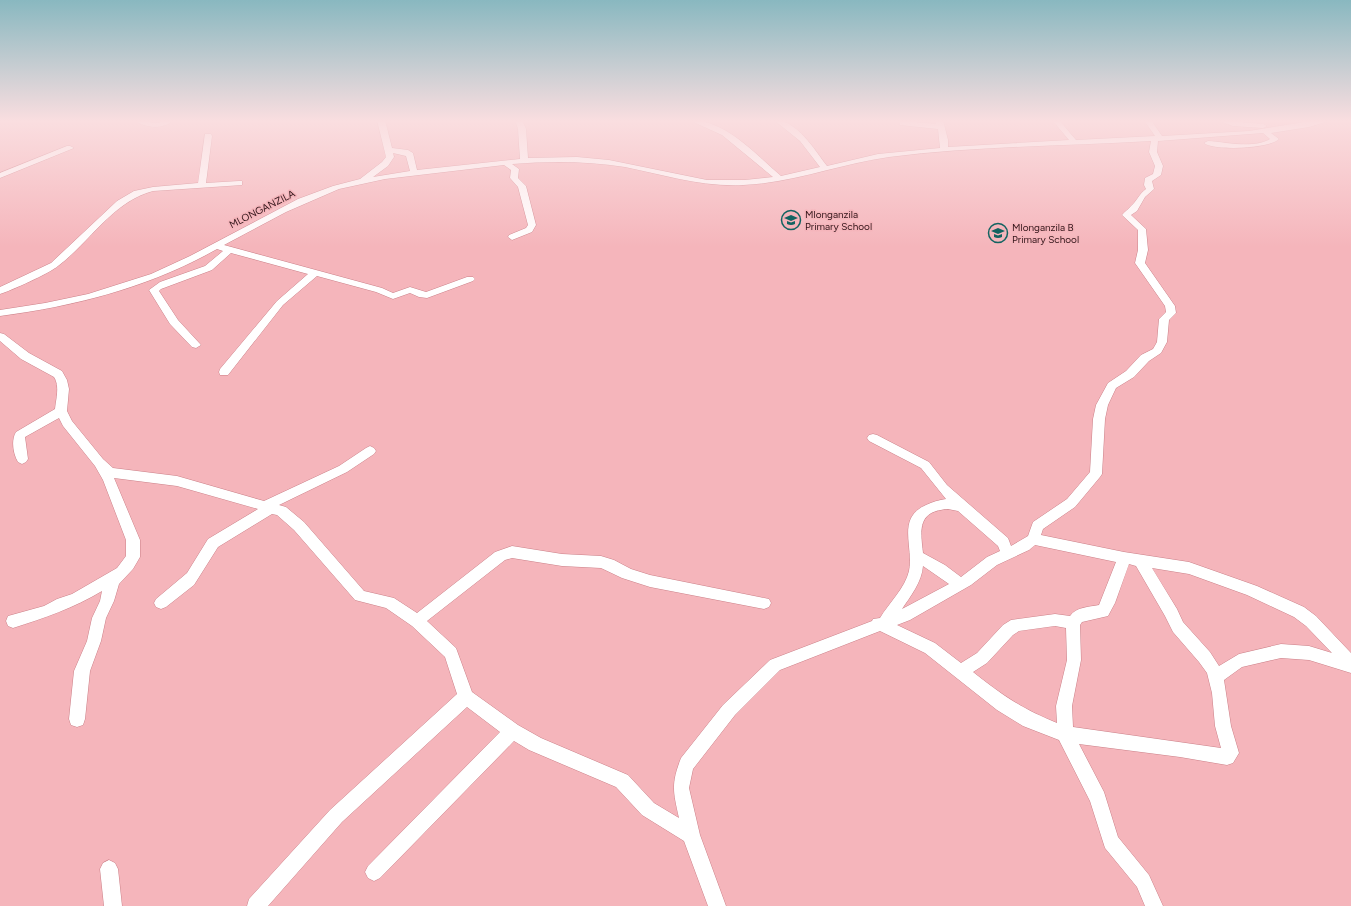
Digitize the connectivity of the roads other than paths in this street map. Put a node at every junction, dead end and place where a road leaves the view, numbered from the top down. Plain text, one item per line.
1 (34, 162) edge
2 (205, 162) edge
3 (386, 162) edge
4 (412, 162) edge
5 (504, 162) edge
6 (506, 162) edge
7 (608, 162) edge
8 (760, 162) edge
9 (820, 162) edge
10 (852, 162) edge
11 (1157, 162) edge
12 (825, 169) junction
13 (414, 173) junction
14 (0, 176) edge
15 (780, 180) junction
16 (360, 182) junction
17 (239, 183) dead end
18 (202, 186) junction
19 (512, 237) dead end
20 (216, 246) junction
21 (229, 249) junction
22 (315, 273) junction
23 (470, 279) dead end
24 (0, 291) edge
25 (0, 313) edge
26 (0, 336) edge
27 (196, 345) dead end
28 (224, 372) dead end
29 (61, 411) junction
30 (873, 438) dead end
31 (370, 451) dead end
32 (22, 459) dead end
33 (99, 462) junction
34 (963, 506) junction
35 (268, 507) junction
36 (1033, 539) junction
37 (1008, 554) junction
38 (918, 556) junction
39 (1124, 558) junction
40 (1140, 560) junction
41 (122, 572) junction
42 (960, 584) junction
43 (161, 603) dead end
44 (764, 603) dead end
45 (13, 621) dead end
46 (417, 621) junction
47 (882, 623) junction
48 (1073, 623) junction
49 (1351, 663) edge
50 (1351, 666) edge
51 (961, 672) junction
52 (1215, 677) junction
53 (466, 697) junction
54 (77, 719) dead end
55 (512, 730) junction
56 (1065, 734) junction
57 (691, 835) junction
58 (109, 869) dead end
59 (374, 872) dead end
60 (113, 906) edge
61 (256, 906) edge
62 (717, 906) edge
63 (1154, 906) edge

1 - 14 street
2 - 18 street
3 - 16 street
4 - 13 street
5 - 13 street, MLONGANZILA
6 - 19 street
7 - 15 street, MLONGANZILA
8 - 15 street
9 - 12 street
10 - 12 street, MLONGANZILA
11 - 36 street
12 - 15 street, MLONGANZILA
13 - 16 street, MLONGANZILA
16 - 20 street, MLONGANZILA
17 - 18 street
18 - 24 street
20 - 21 street
20 - 25 street, MLONGANZILA
21 - 22 street
21 - 27 street
22 - 23 street
22 - 28 street
26 - 29 street
29 - 32 street
29 - 33 street
30 - 34 street
31 - 35 street
33 - 35 street
33 - 41 street
34 - 37 street
34 - 38 street
35 - 43 street
35 - 46 street
36 - 37 street
36 - 39 street
37 - 42 street
38 - 42 street
38 - 47 street
39 - 40 street
39 - 48 street
40 - 49 street
40 - 52 street
41 - 45 street
41 - 54 street
42 - 47 street
44 - 46 street
46 - 53 street
47 - 51 street
47 - 57 street
48 - 51 street
48 - 56 street
50 - 52 street
51 - 56 street
52 - 56 street
53 - 55 street
53 - 61 street
55 - 57 street
55 - 59 street
56 - 63 street
57 - 62 street
58 - 60 street

